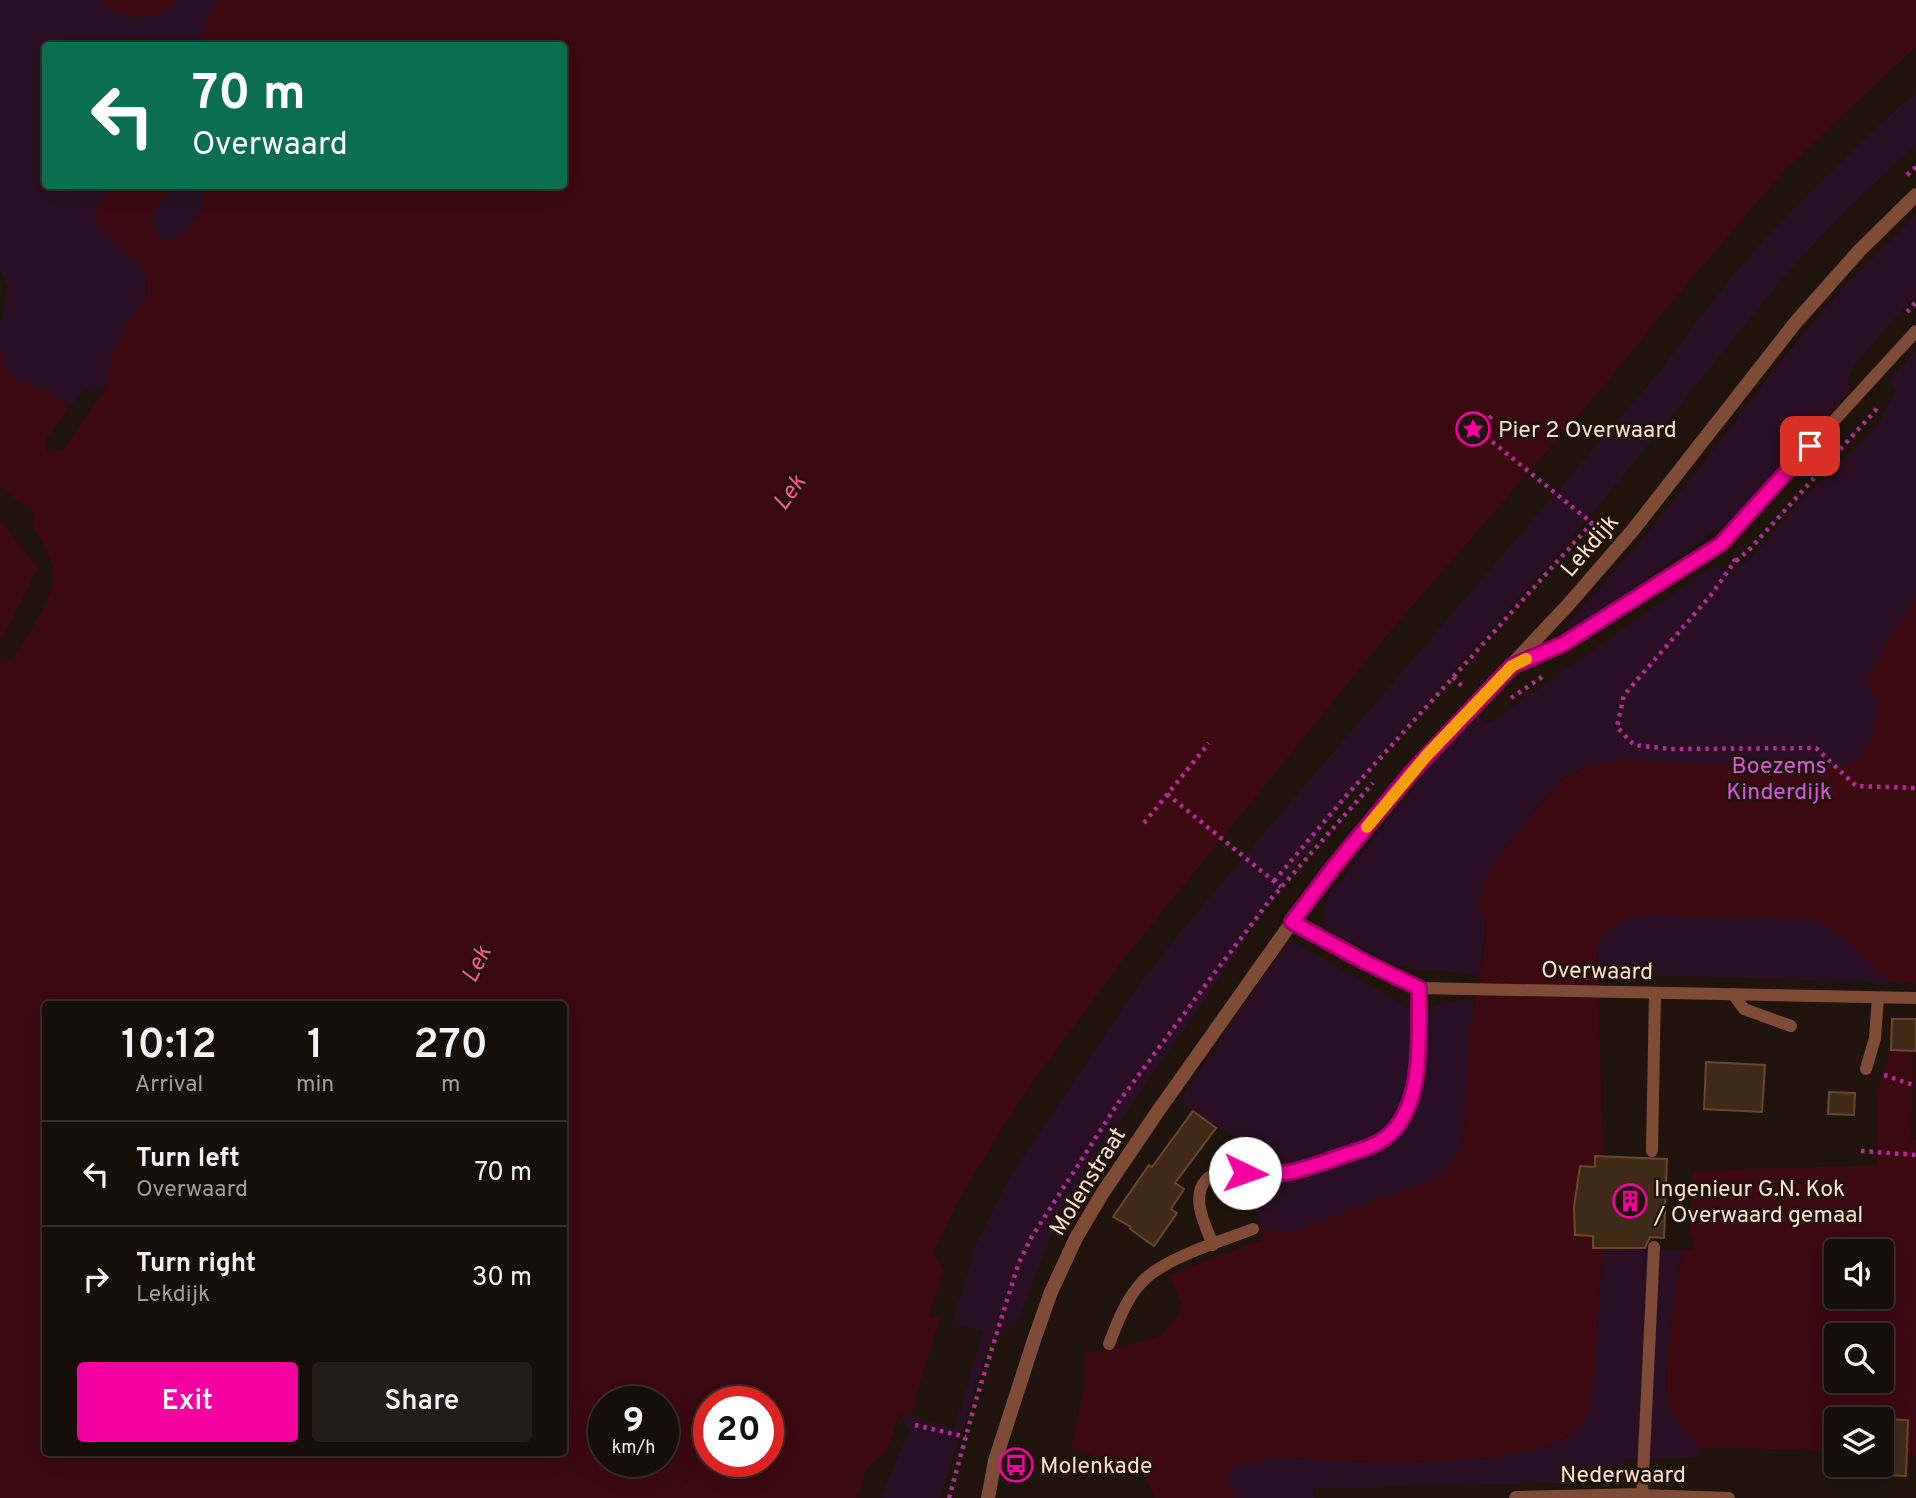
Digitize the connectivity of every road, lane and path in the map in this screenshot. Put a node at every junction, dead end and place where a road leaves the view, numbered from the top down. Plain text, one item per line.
1 (1916, 167) edge
2 (1905, 177) dead end
3 (1916, 195) edge
4 (1916, 331) edge
5 (1493, 414) dead end
6 (1479, 431) junction
7 (1468, 445) dead end
8 (1592, 523) junction
9 (1593, 542) dead end
10 (1721, 544) junction
11 (1512, 666) junction
12 (1469, 676) dead end
13 (1452, 695) dead end
14 (1209, 743) dead end
15 (1375, 781) dead end
16 (1916, 788) edge
17 (1167, 794) junction
18 (1144, 823) dead end
19 (1307, 858) dead end
20 (1274, 881) junction
21 (1281, 887) dead end
22 (1292, 922) junction
23 (1419, 988) junction
24 (1655, 993) junction
25 (1734, 994) junction
26 (1878, 998) junction
27 (1916, 999) edge
28 (1791, 1026) dead end
29 (1866, 1069) dead end
30 (1880, 1073) dead end
31 (1913, 1085) dead end
32 (1652, 1151) dead end
33 (1861, 1151) dead end
34 (1916, 1155) edge
35 (1253, 1229) dead end
36 (1213, 1245) junction
37 (1654, 1247) dead end
38 (1110, 1344) dead end
39 (915, 1425) dead end
40 (966, 1437) dead end
41 (1642, 1495) junction
42 (988, 1498) edge
43 (1517, 1498) edge
44 (1729, 1498) edge

1 - 2 path
3 - 11 street, Lekdijk
4 - 10 lane
5 - 6 path
6 - 7 path
6 - 8 path
8 - 9 path, Lekdijk
8 - 20 path
10 - 11 lane
10 - 16 path
11 - 22 street, Lekdijk
12 - 13 path
14 - 17 path
15 - 19 path
17 - 18 path
17 - 20 path
20 - 21 path
22 - 23 lane, Overwaard
22 - 42 street, Molenstraat
23 - 24 lane, Overwaard
23 - 36 lane
24 - 25 lane, Overwaard
24 - 32 lane
25 - 26 lane, Overwaard
25 - 28 lane
26 - 27 lane, Overwaard
26 - 29 lane
30 - 31 path
33 - 34 path
35 - 36 lane
36 - 38 lane
37 - 41 lane
39 - 40 path
41 - 43 street, Nederwaard
41 - 44 lane, Nederwaard

